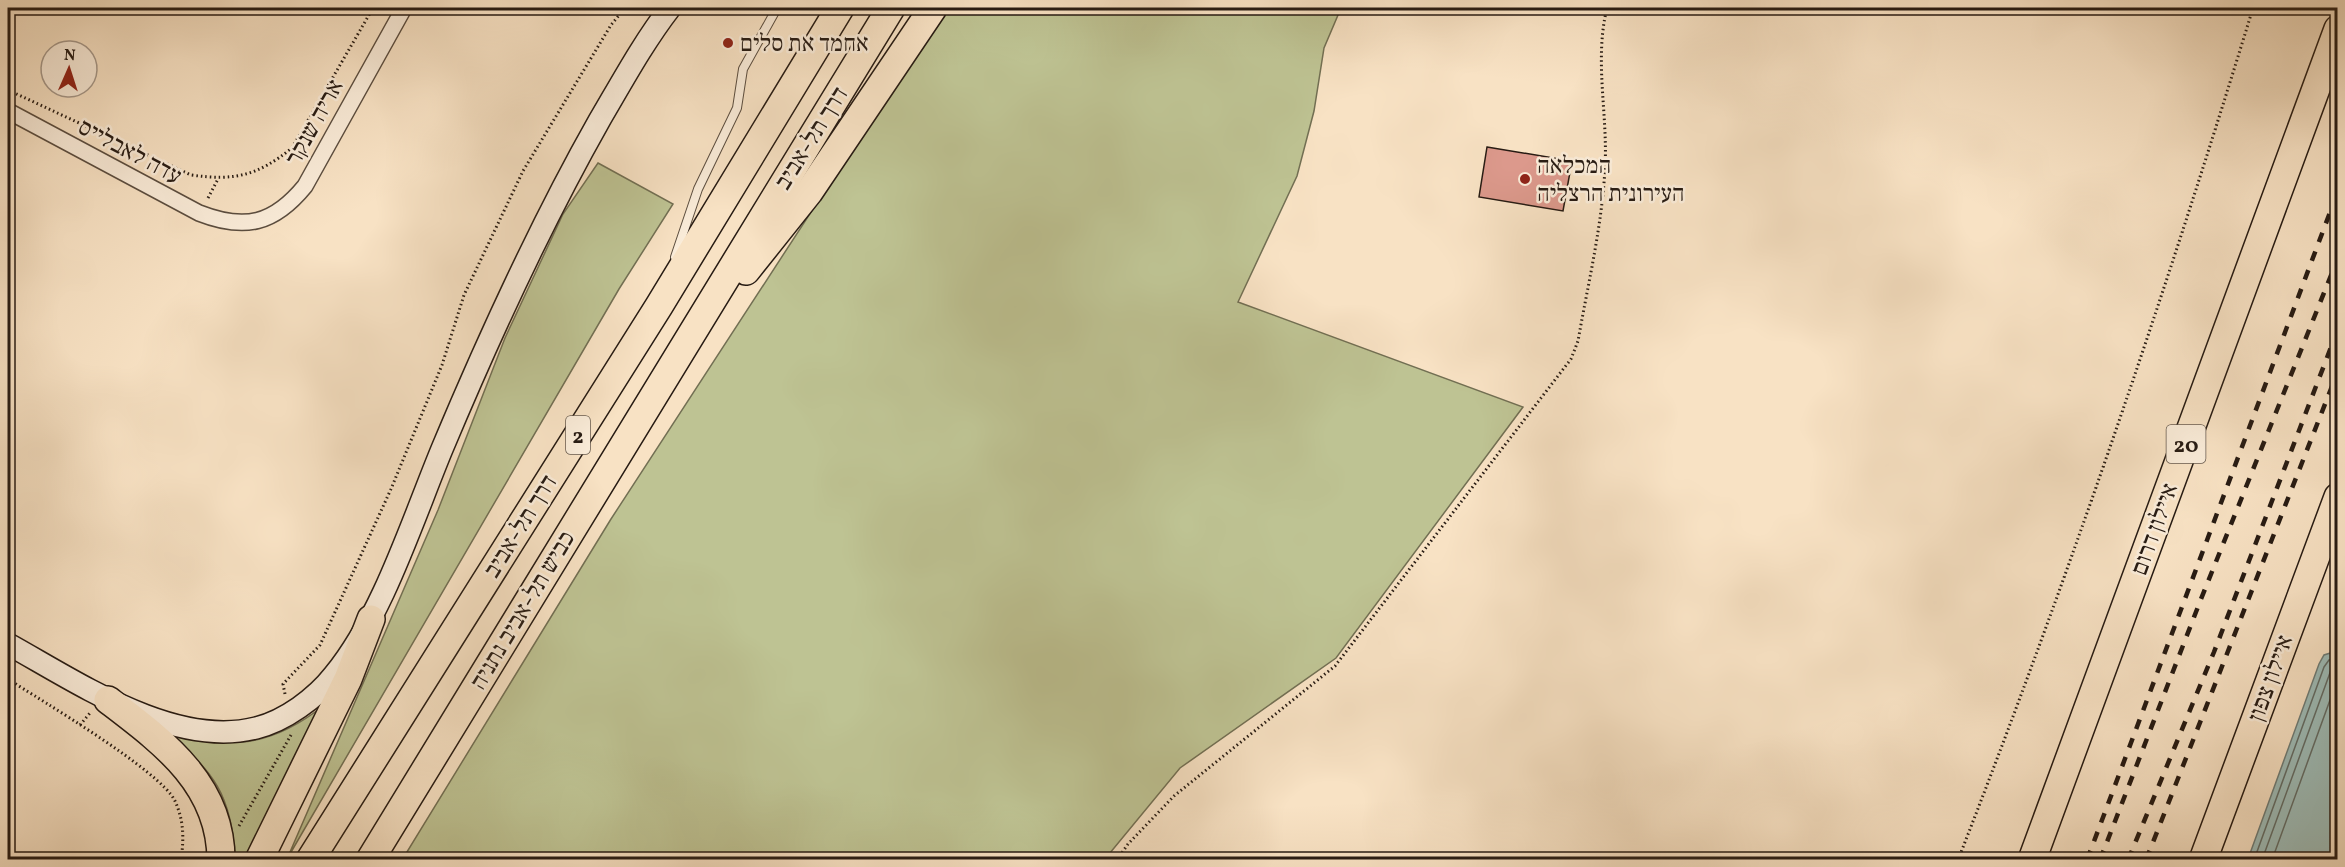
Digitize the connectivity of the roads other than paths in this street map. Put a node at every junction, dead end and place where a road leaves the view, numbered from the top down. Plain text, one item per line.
1 (404, 8) edge
2 (670, 8) edge
3 (777, 8) edge
4 (840, 8) edge
5 (891, 8) edge
6 (933, 8) edge
7 (2337, 29) edge
8 (8, 111) edge
9 (235, 223) joint
10 (659, 306) junction
11 (674, 361) junction
12 (2337, 496) edge
13 (371, 619) junction
14 (8, 644) edge
15 (101, 704) junction
16 (221, 852) edge
17 (259, 860) edge
18 (310, 860) edge
19 (370, 860) edge
20 (2032, 860) edge
21 (2203, 860) edge

1 - 9 street, אריה שנקר
2 - 13 main road
3 - 10 lane
4 - 10 highway, דרך תל-אביב / 2
5 - 11 highway, דרך תל-אביב / 2
6 - 11 highway
7 - 20 highway, איילון דרום / 20
8 - 9 street, עדה לאבלייס
10 - 18 highway, דרך תל-אביב / 2
11 - 19 highway, כביש תל-אביב נתניה / 2
12 - 21 highway, איילון צפון
13 - 15 main road
13 - 17 highway
14 - 15 main road
15 - 16 highway

